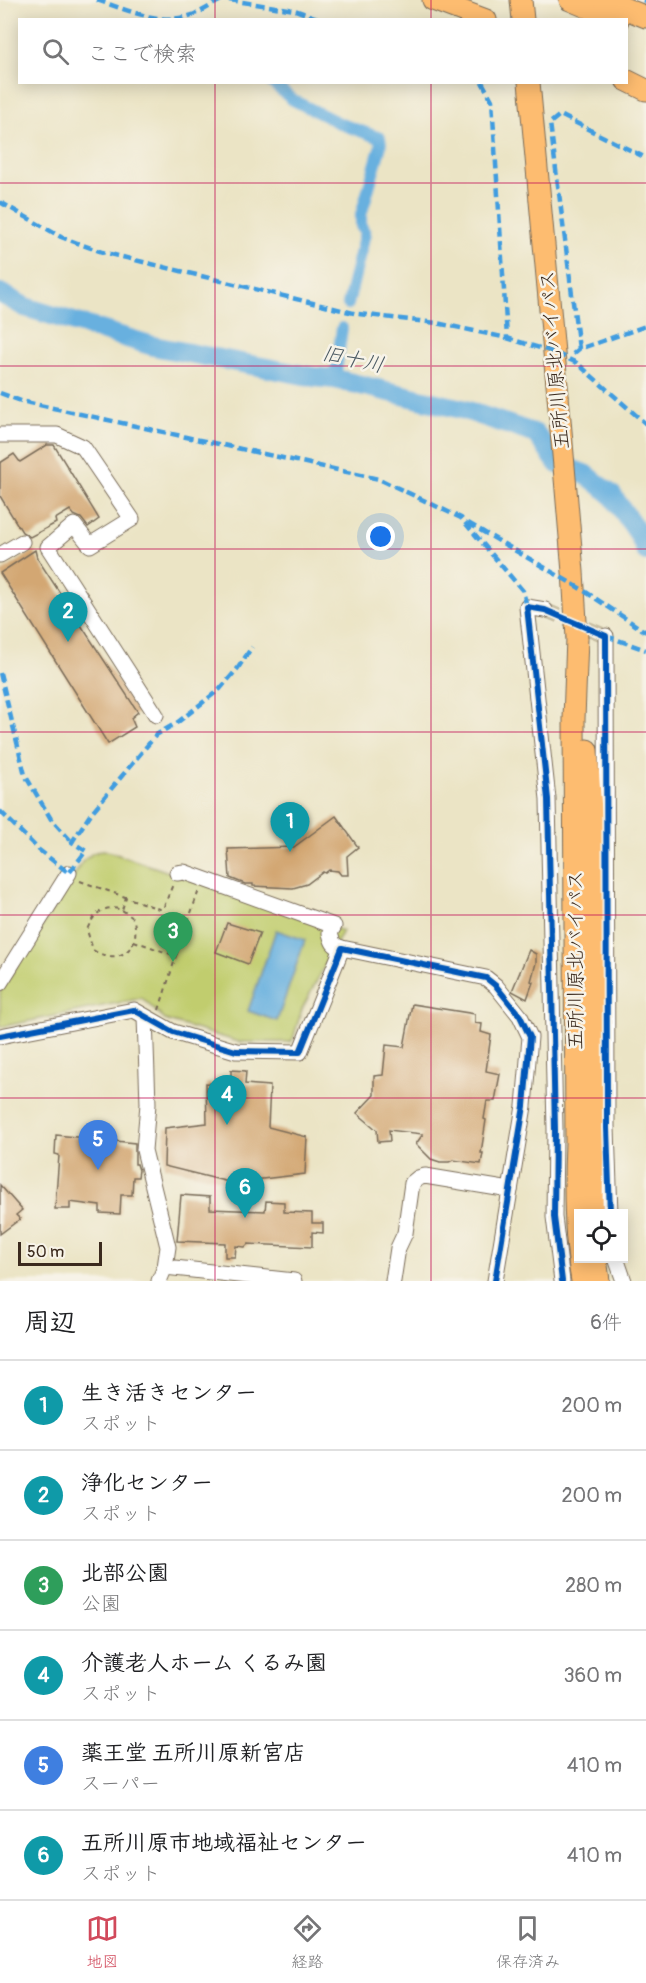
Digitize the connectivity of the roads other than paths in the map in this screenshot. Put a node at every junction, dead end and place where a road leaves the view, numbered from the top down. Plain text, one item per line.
1 (521, 0) edge
2 (570, 0) edge
3 (604, 0) edge
4 (437, 1) edge
5 (646, 16) edge
6 (481, 18) edge
7 (523, 18) edge
8 (613, 18) edge
9 (628, 23) edge
10 (646, 31) edge
11 (628, 81) edge
12 (529, 84) edge
13 (646, 90) edge
14 (0, 435) edge
15 (22, 542) dead end
16 (0, 555) edge
17 (545, 610) dead end
18 (606, 636) dead end
19 (577, 639) junction
20 (156, 715) dead end
21 (177, 873) road end
22 (69, 875) road end
23 (342, 948) junction
24 (0, 983) edge
25 (150, 1020) junction
26 (0, 1036) edge
27 (510, 1190) junction
28 (592, 1209) edge
29 (610, 1209) edge
30 (597, 1263) edge
31 (618, 1263) edge
32 (162, 1274) edge
33 (294, 1281) edge
34 (393, 1281) edge
35 (495, 1281) edge
36 (562, 1281) edge
37 (582, 1281) edge
38 (599, 1281) edge
39 (624, 1281) edge

1 - 7 highway
2 - 8 highway
3 - 5 highway
4 - 6 highway
9 - 10 highway
11 - 13 highway
12 - 19 highway, 五所川原北バイパス, bridge
14 - 20 street
15 - 16 street
17 - 36 street
18 - 29 street
19 - 28 highway, 五所川原北バイパス
19 - 37 highway, 五所川原北バイパス
21 - 23 street
22 - 24 street
23 - 25 street
23 - 27 street
25 - 26 street
25 - 32 street
27 - 34 street
27 - 35 street
30 - 38 highway
31 - 39 street
32 - 33 street

